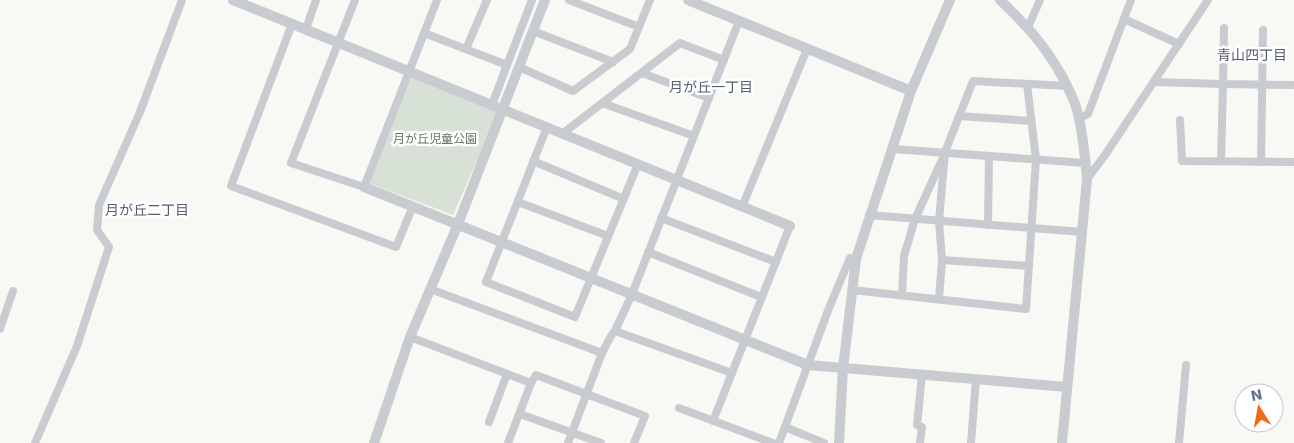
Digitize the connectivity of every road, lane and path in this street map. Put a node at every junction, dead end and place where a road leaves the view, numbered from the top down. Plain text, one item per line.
1 (182, 0) edge
2 (233, 0) edge
3 (316, 0) edge
4 (355, 0) edge
5 (437, 0) edge
6 (487, 0) edge
7 (532, 0) edge
8 (545, 0) edge
9 (569, 0) edge
10 (650, 0) edge
11 (688, 0) edge
12 (950, 0) edge
13 (1000, 0) edge
14 (1040, 0) edge
15 (1131, 0) edge
16 (1208, 0) edge
17 (1124, 19) junction
18 (739, 21) junction
19 (292, 24) junction
20 (639, 26) junction
21 (1028, 27) junction
22 (1224, 28) dead end
23 (306, 30) junction
24 (1264, 30) dead end
25 (533, 31) junction
26 (424, 33) junction
27 (338, 43) junction
28 (1179, 44) junction
29 (466, 49) junction
30 (807, 49) junction
31 (724, 60) junction
32 (613, 62) junction
33 (507, 64) junction
34 (519, 67) junction
35 (409, 72) junction
36 (642, 72) junction
37 (1154, 82) junction
38 (1027, 84) junction
39 (1222, 84) junction
40 (1263, 84) junction
41 (1294, 85) edge
42 (1067, 86) junction
43 (911, 91) junction
44 (709, 98) junction
45 (602, 103) junction
46 (492, 105) junction
47 (502, 109) junction
48 (959, 116) junction
49 (1078, 119) junction
50 (1180, 120) dead end
51 (1031, 121) junction
52 (546, 127) junction
53 (562, 134) junction
54 (694, 136) junction
55 (893, 148) junction
56 (945, 152) junction
57 (989, 156) junction
58 (1036, 159) junction
59 (1221, 161) junction
60 (534, 162) junction
61 (1261, 162) junction
62 (1294, 162) edge
63 (1085, 163) junction
64 (638, 164) junction
65 (1087, 179) junction
66 (677, 180) junction
67 (364, 186) junction
68 (624, 199) junction
69 (518, 202) junction
70 (414, 206) junction
71 (742, 206) junction
72 (869, 215) junction
73 (661, 218) junction
74 (915, 219) junction
75 (939, 221) junction
76 (458, 224) junction
77 (988, 225) junction
78 (790, 226) joint
79 (1031, 228) junction
80 (1082, 232) junction
81 (608, 236) junction
82 (502, 242) junction
83 (648, 252) junction
84 (856, 259) junction
85 (942, 260) junction
86 (776, 262) junction
87 (1028, 266) junction
88 (592, 278) junction
89 (430, 289) junction
90 (852, 290) junction
91 (13, 291) dead end
92 (632, 294) junction
93 (902, 295) junction
94 (762, 297) junction
95 (939, 299) junction
96 (0, 329) edge
97 (615, 331) junction
98 (410, 337) junction
99 (745, 339) junction
100 (602, 353) junction
101 (808, 364) junction
102 (1186, 365) dead end
103 (843, 368) junction
104 (732, 373) junction
105 (507, 374) junction
106 (922, 374) junction
107 (976, 379) junction
108 (531, 384) junction
109 (1067, 387) junction
110 (587, 394) junction
111 (679, 408) dead end
112 (520, 414) junction
113 (713, 421) junction
114 (489, 422) dead end
115 (785, 427) junction
116 (572, 433) junction
117 (36, 443) edge
118 (374, 443) edge
119 (508, 443) edge
120 (568, 443) edge
121 (601, 443) edge
122 (634, 443) edge
123 (773, 443) edge
124 (779, 443) edge
125 (824, 443) edge
126 (839, 443) edge
127 (920, 443) edge
128 (971, 443) edge
129 (1062, 443) edge
130 (1179, 443) edge

1 - 117 street
2 - 19 street
3 - 23 street
4 - 27 street
5 - 26 street
6 - 29 street
7 - 33 street
8 - 25 street
9 - 20 street
10 - 20 street
11 - 18 street
12 - 43 street
13 - 21 street
14 - 21 street
15 - 17 street
16 - 28 street
17 - 28 street
17 - 49 street
18 - 30 street
18 - 31 street
19 - 23 street
19 - 70 street
20 - 32 street
21 - 42 street
22 - 39 street
23 - 27 street
24 - 40 street
25 - 32 street
25 - 34 street
26 - 29 street
26 - 35 street
27 - 35 street
27 - 67 street
28 - 37 street
29 - 33 street
30 - 43 street
30 - 71 street
31 - 36 street
31 - 44 street
32 - 34 street
33 - 46 street
34 - 47 street
35 - 46 street
35 - 67 street
36 - 44 street
36 - 45 street
37 - 39 street
37 - 65 street
38 - 42 street
38 - 48 street
38 - 51 street
39 - 40 street
39 - 59 street
40 - 41 street
40 - 61 street
42 - 49 street
43 - 55 street
44 - 54 street
45 - 53 street
45 - 54 street
46 - 47 street
47 - 52 street
47 - 76 street
48 - 51 street
48 - 56 street
49 - 63 street
50 - 59 street
51 - 58 street
52 - 53 street
52 - 60 street
53 - 64 street
54 - 66 street
55 - 56 street
55 - 72 street
56 - 57 street
56 - 74 street
56 - 75 street
57 - 58 street
57 - 77 street
58 - 63 street
58 - 79 street
59 - 61 street
60 - 68 street
60 - 69 street
61 - 62 street
63 - 65 street
64 - 66 street
64 - 68 street
65 - 80 street
66 - 71 street
66 - 73 street
67 - 70 street
68 - 81 street
69 - 81 street
69 - 82 street
70 - 76 street
71 - 78 street
72 - 74 street
72 - 84 street
73 - 83 street
73 - 86 street
74 - 75 street
74 - 93 street
75 - 77 street
75 - 85 street
76 - 82 street
76 - 89 street
77 - 79 street
78 - 86 street
79 - 80 street
79 - 87 street
80 - 109 street
81 - 88 street
82 - 88 street
82 - 88 street
83 - 92 street
83 - 94 street
84 - 90 street
84 - 101 street
85 - 87 street
85 - 95 street
86 - 94 street
87 - 95 street
88 - 92 street
89 - 98 street
89 - 100 street
90 - 93 street
90 - 103 street
91 - 96 street
92 - 97 street
92 - 99 street
93 - 95 street
94 - 99 street
97 - 100 street
97 - 104 street
98 - 105 street
98 - 118 street
99 - 101 street
99 - 104 street
100 - 110 street
101 - 103 street
101 - 115 street
102 - 130 street
103 - 106 street
103 - 126 street
104 - 113 street
105 - 108 street
105 - 114 street
106 - 107 street
106 - 127 street
107 - 109 street
107 - 128 street
108 - 110 street
108 - 112 street
109 - 129 street
110 - 116 street
110 - 122 street
111 - 113 street
112 - 116 street
112 - 119 street
113 - 123 street
115 - 124 street
115 - 125 street
116 - 120 street
116 - 121 street

